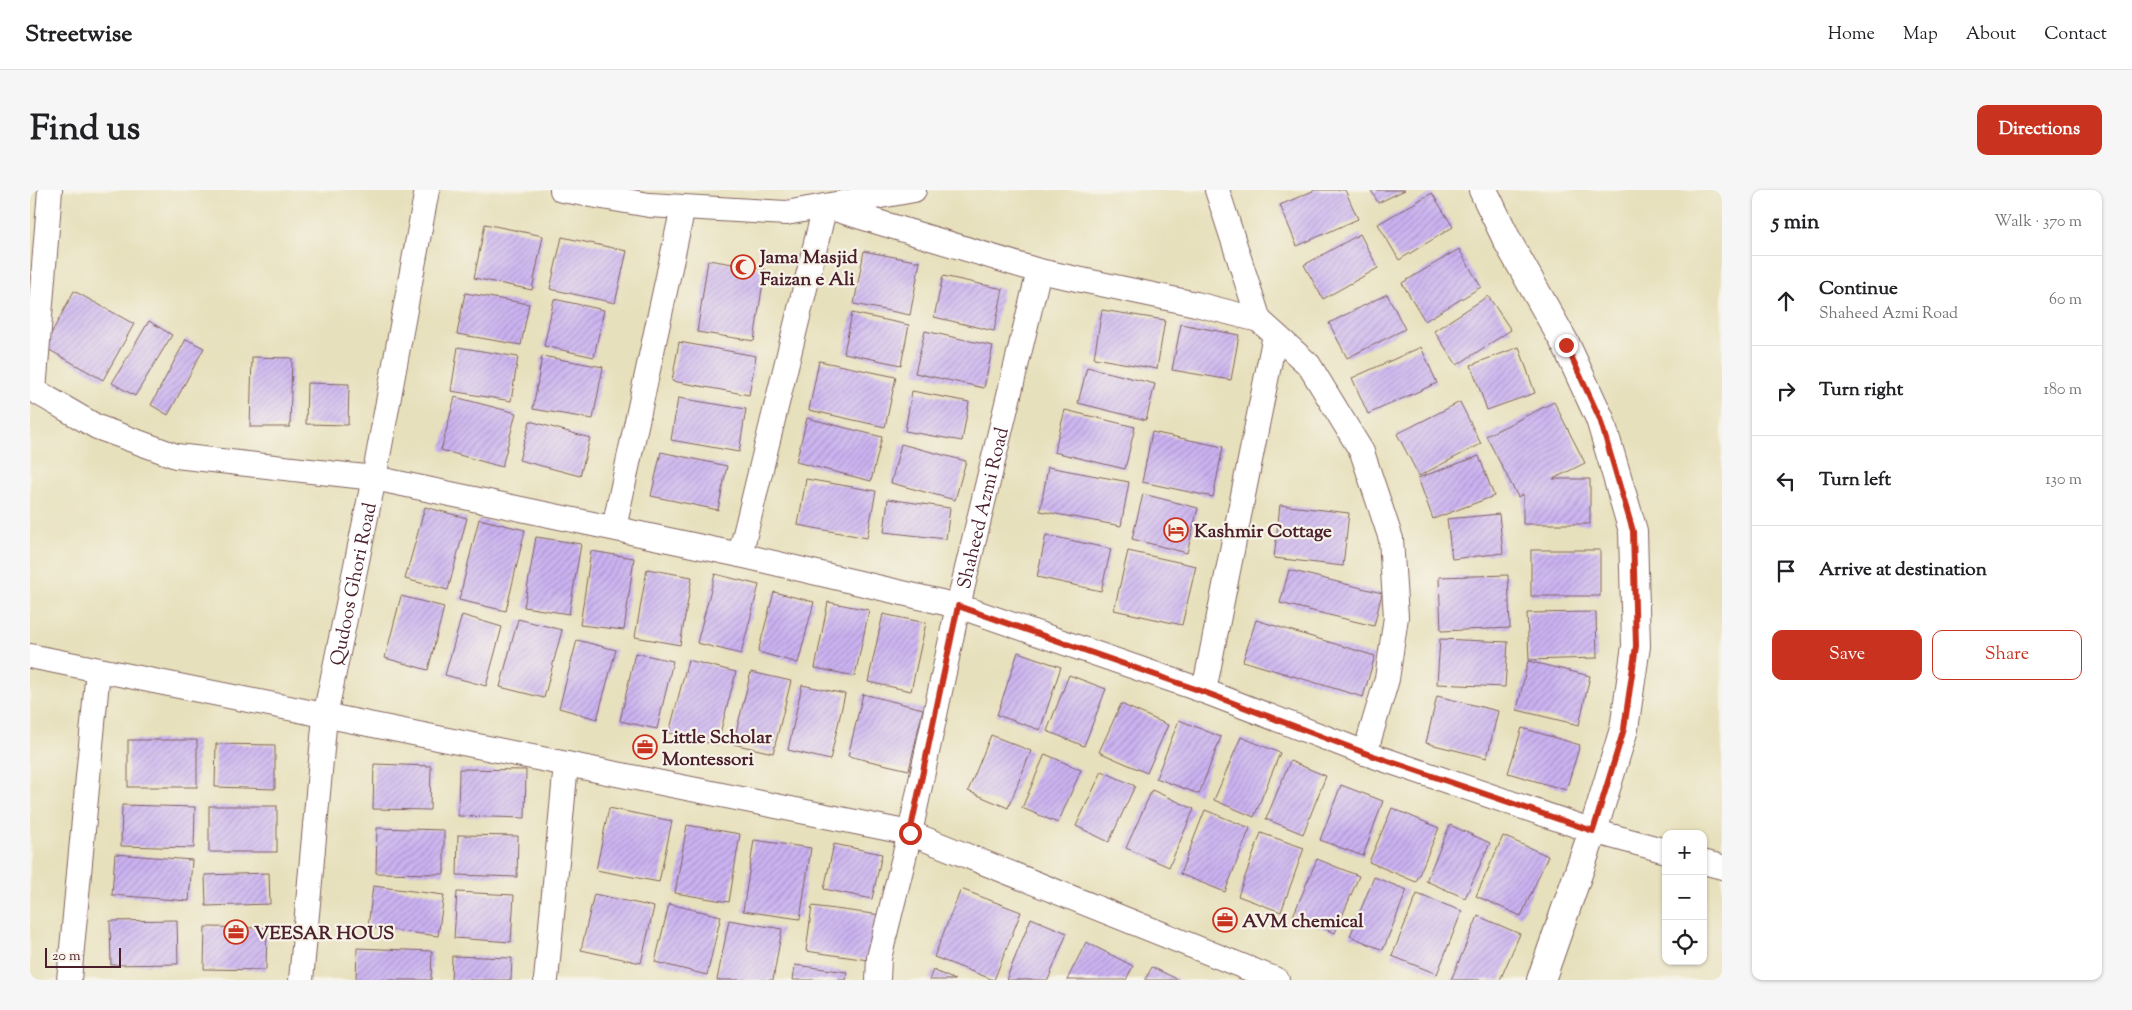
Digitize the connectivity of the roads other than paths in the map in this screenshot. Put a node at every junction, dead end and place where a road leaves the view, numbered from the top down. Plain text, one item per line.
1 (50, 190) edge
2 (427, 190) edge
3 (562, 190) edge
4 (914, 190) edge
5 (1217, 190) edge
6 (1485, 191) edge
7 (825, 206) junction
8 (683, 207) junction
9 (1039, 270) junction
10 (1267, 328) junction
11 (32, 389) edge
12 (374, 478) junction
13 (614, 528) junction
14 (740, 555) junction
15 (958, 606) junction
16 (30, 656) edge
17 (98, 670) junction
18 (1204, 692) junction
19 (325, 716) junction
20 (1365, 753) junction
21 (566, 764) junction
22 (1593, 831) junction
23 (910, 833) junction
24 (1662, 850) edge
25 (1707, 863) edge
26 (1722, 867) edge
27 (69, 980) edge
28 (301, 980) edge
29 (546, 980) edge
30 (878, 980) edge
31 (1277, 980) edge
32 (1541, 980) edge

1 - 11 street
2 - 12 street, Qudoos Ghori Road
3 - 8 street
4 - 7 street
5 - 10 street
6 - 22 street
7 - 8 street
7 - 9 street
7 - 14 street
8 - 13 street
9 - 10 street
9 - 15 street, Shaheed Azmi Road
10 - 18 street
10 - 20 street
11 - 12 street
12 - 13 street
12 - 19 street, Qudoos Ghori Road
13 - 14 street
14 - 15 street
15 - 18 street
15 - 23 street, Shaheed Azmi Road
16 - 17 street
17 - 19 street
17 - 27 street
18 - 20 street
19 - 21 street
19 - 28 street, Qudoos Ghori Road
20 - 22 street
21 - 23 street
21 - 29 street
22 - 24 street
22 - 32 street
23 - 30 street, Shaheed Azmi Road
23 - 31 street
25 - 26 street

